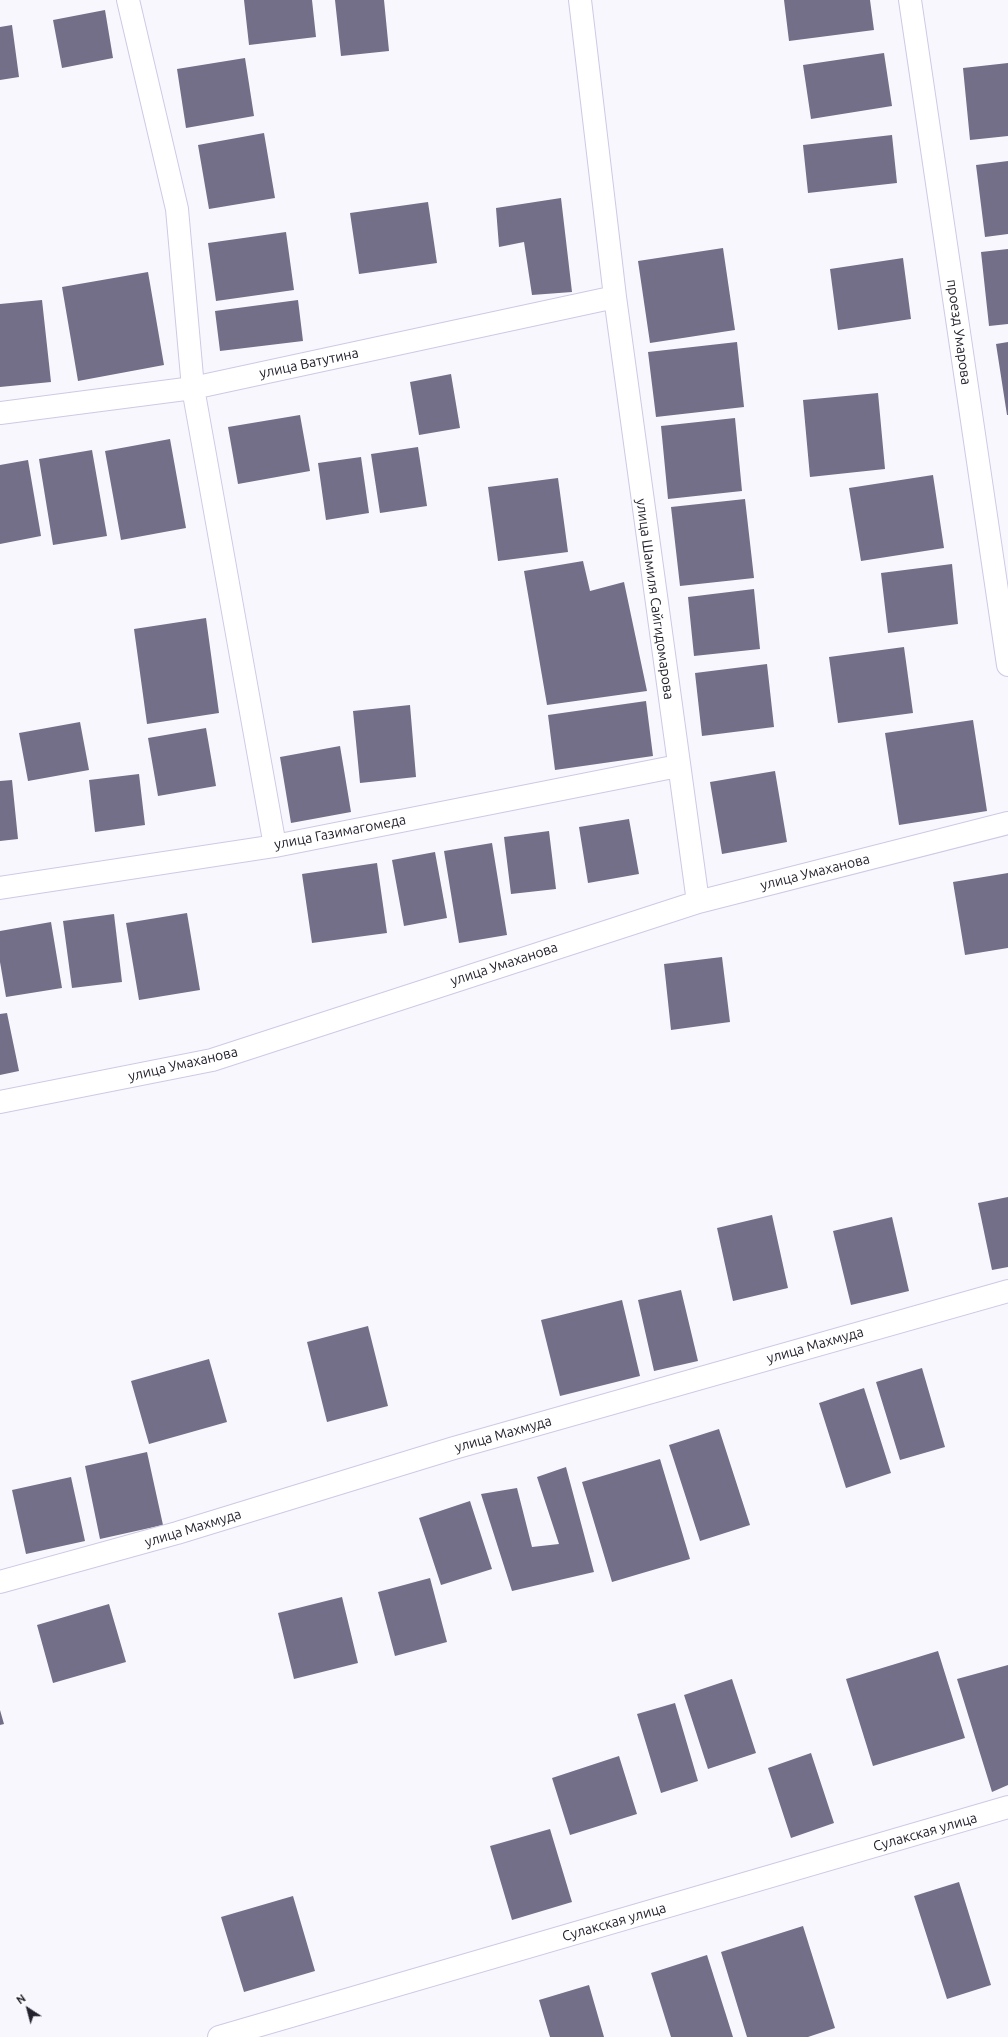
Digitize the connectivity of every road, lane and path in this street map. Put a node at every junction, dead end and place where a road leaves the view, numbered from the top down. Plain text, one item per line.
1 (128, 0) edge
2 (580, 0) edge
3 (910, 0) edge
4 (615, 296) junction
5 (193, 388) junction
6 (0, 413) edge
7 (1008, 665) edge
8 (678, 766) junction
9 (1008, 823) edge
10 (275, 846) junction
11 (0, 888) edge
12 (698, 902) junction
13 (0, 1102) edge
14 (1008, 1291) edge
15 (0, 1582) edge
16 (1008, 1807) edge
17 (219, 2037) edge

1 - 5 street
2 - 4 street, улица Шамиля Сайгидомарова
3 - 7 street, проезд Умарова
4 - 5 street, улица Ватутина
4 - 8 street, улица Шамиля Сайгидомарова
5 - 6 street, улица Ватутина
5 - 10 street
8 - 10 street, улица Газимагомеда
8 - 12 street, улица Шамиля Сайгидомарова
9 - 12 street, улица Умаханова
10 - 11 street, улица Газимагомеда
12 - 13 street, улица Умаханова
14 - 15 street, улица Махмуда
16 - 17 street, Сулакская улица

